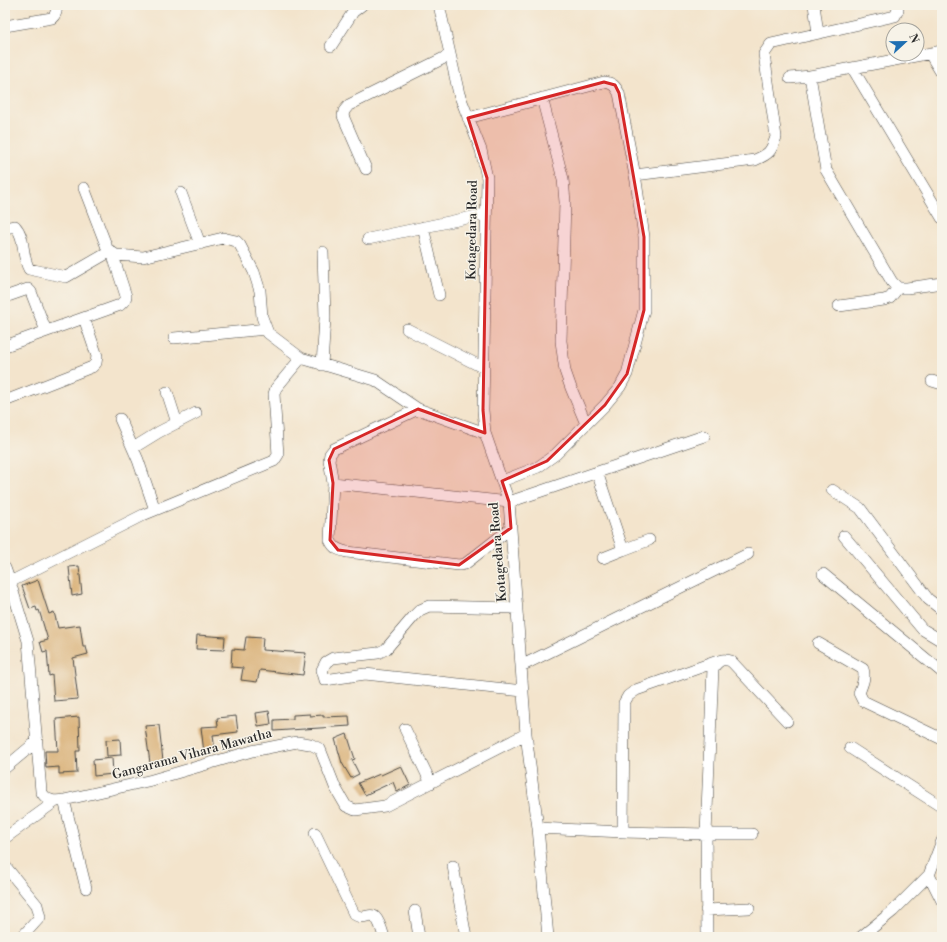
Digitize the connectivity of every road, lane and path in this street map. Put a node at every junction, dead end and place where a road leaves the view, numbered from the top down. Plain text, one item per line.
1 (56, 5) edge
2 (439, 5) edge
3 (814, 5) edge
4 (897, 5) edge
5 (356, 7) edge
6 (5, 26) edge
7 (818, 33) junction
8 (331, 46) dead end
9 (942, 51) edge
10 (930, 54) junction
11 (450, 55) junction
12 (853, 69) junction
13 (942, 74) edge
14 (810, 76) junction
15 (790, 78) dead end
16 (542, 98) junction
17 (468, 118) junction
18 (366, 169) dead end
19 (635, 175) junction
20 (84, 188) dead end
21 (181, 193) dead end
22 (486, 214) junction
23 (942, 218) edge
24 (5, 228) edge
25 (423, 228) junction
26 (368, 239) dead end
27 (200, 244) junction
28 (323, 252) dead end
29 (113, 253) junction
30 (942, 283) edge
31 (898, 288) junction
32 (439, 295) dead end
33 (5, 297) edge
34 (839, 306) dead end
35 (84, 318) junction
36 (266, 329) junction
37 (407, 329) dead end
38 (46, 331) junction
39 (174, 338) dead end
40 (5, 346) edge
41 (302, 358) junction
42 (322, 365) junction
43 (484, 368) junction
44 (168, 392) dead end
45 (5, 401) edge
46 (418, 409) junction
47 (196, 413) dead end
48 (120, 419) dead end
49 (178, 423) junction
50 (586, 424) junction
51 (485, 433) junction
52 (704, 436) dead end
53 (133, 448) junction
54 (596, 472) junction
55 (502, 481) junction
56 (333, 483) junction
57 (832, 490) dead end
58 (509, 502) junction
59 (154, 510) junction
60 (511, 528) junction
61 (844, 536) dead end
62 (649, 540) dead end
63 (623, 550) junction
64 (748, 554) dead end
65 (603, 558) dead end
66 (5, 568) edge
67 (823, 574) dead end
68 (10, 582) junction
69 (517, 608) junction
70 (942, 610) edge
71 (942, 641) edge
72 (818, 643) dead end
73 (718, 661) junction
74 (521, 666) junction
75 (942, 672) edge
76 (523, 691) junction
77 (787, 721) dead end
78 (405, 729) dead end
79 (526, 734) junction
80 (942, 739) edge
81 (36, 742) junction
82 (850, 748) dead end
83 (5, 768) edge
84 (432, 783) junction
85 (60, 801) junction
86 (942, 807) edge
87 (538, 828) junction
88 (623, 832) junction
89 (315, 833) dead end
90 (706, 834) junction
91 (752, 834) dead end
92 (5, 838) edge
93 (942, 843) edge
94 (5, 866) edge
95 (453, 866) dead end
96 (929, 875) junction
97 (86, 888) dead end
98 (942, 901) edge
99 (749, 908) dead end
100 (706, 910) junction
101 (415, 911) dead end
102 (866, 935) edge
103 (22, 937) edge
104 (384, 937) edge
105 (419, 937) edge
106 (466, 937) edge
107 (548, 937) edge
108 (707, 937) edge

1 - 6 street
2 - 11 street, Kotagedara Road
3 - 7 street
4 - 7 street
5 - 8 street
7 - 19 street
9 - 10 street
10 - 12 street
10 - 13 street
11 - 17 street, Kotagedara Road
11 - 18 street
12 - 14 street
12 - 23 street
14 - 15 street
14 - 31 street
16 - 17 street
16 - 19 street
16 - 50 street
17 - 22 street, Kotagedara Road
19 - 50 street
20 - 29 street
21 - 27 street
22 - 25 street
22 - 43 street, Kotagedara Road
24 - 29 street
25 - 26 street
25 - 32 street
27 - 29 street
27 - 36 street
28 - 42 street
29 - 35 street
30 - 31 street
31 - 34 street
33 - 38 street
35 - 38 street
35 - 45 street
36 - 39 street
36 - 41 street
37 - 43 street
38 - 40 street
41 - 42 street
41 - 59 street
42 - 46 street
43 - 51 street, Kotagedara Road
44 - 49 street
46 - 51 street
46 - 56 street
47 - 49 street
48 - 53 street
49 - 53 street
50 - 55 street
51 - 55 street, Kotagedara Road
52 - 54 street
53 - 59 street
54 - 58 street
54 - 63 street
55 - 58 street, Kotagedara Road
56 - 58 street
56 - 60 street
57 - 70 street
58 - 60 street, Kotagedara Road
59 - 68 street
60 - 69 street, Kotagedara Road
61 - 71 street
62 - 63 street
63 - 65 street
64 - 74 street
66 - 68 street
67 - 75 street
68 - 81 street
69 - 74 street, Kotagedara Road
69 - 76 street
72 - 80 street
73 - 77 street
73 - 88 street
73 - 90 street
74 - 76 street, Kotagedara Road
76 - 79 street, Kotagedara Road
78 - 84 street
79 - 84 street, Gangarama Vihara Mawatha
79 - 87 street, Kotagedara Road
81 - 83 street
81 - 85 street
82 - 86 street
84 - 85 street, Gangarama Vihara Mawatha
85 - 92 street
85 - 97 street
87 - 88 street
87 - 107 street, Kotagedara Road
88 - 90 street
89 - 104 street
90 - 91 street
90 - 100 street
93 - 96 street
94 - 103 street
95 - 106 street
96 - 98 street
96 - 102 street
99 - 100 street
100 - 108 street
101 - 105 street

